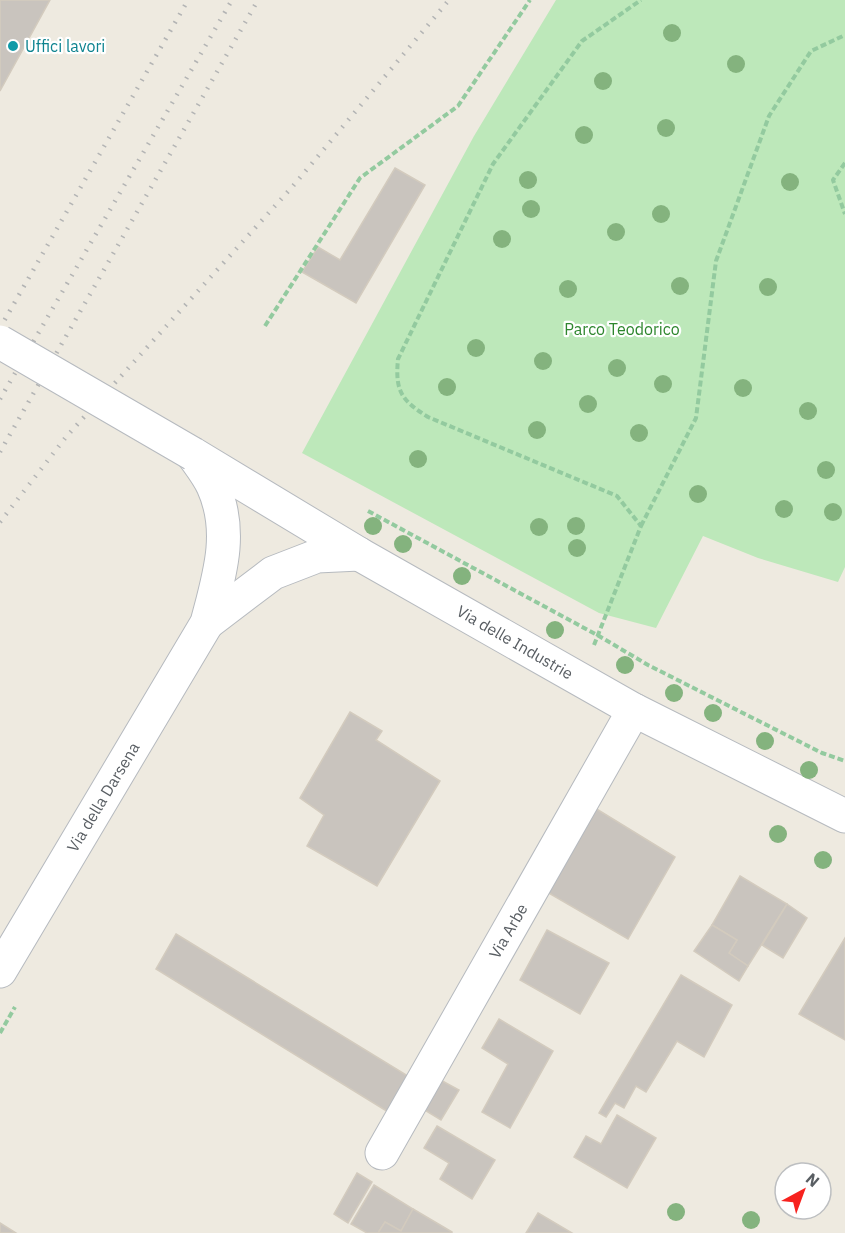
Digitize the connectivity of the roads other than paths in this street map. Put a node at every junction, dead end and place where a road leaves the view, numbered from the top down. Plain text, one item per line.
1 (0, 342) edge
2 (192, 454) junction
3 (359, 554) junction
4 (207, 623) junction
5 (634, 710) junction
6 (845, 816) edge
7 (0, 971) edge
8 (382, 1153) dead end

1 - 2 street, Via delle Industrie, bridge
2 - 3 street, Via delle Industrie
2 - 4 street, Via della Darsena
3 - 4 street, Via della Darsena
3 - 5 street, Via delle Industrie
4 - 7 street, Via della Darsena
5 - 6 street, Via delle Industrie
5 - 8 street, Via Arbe

